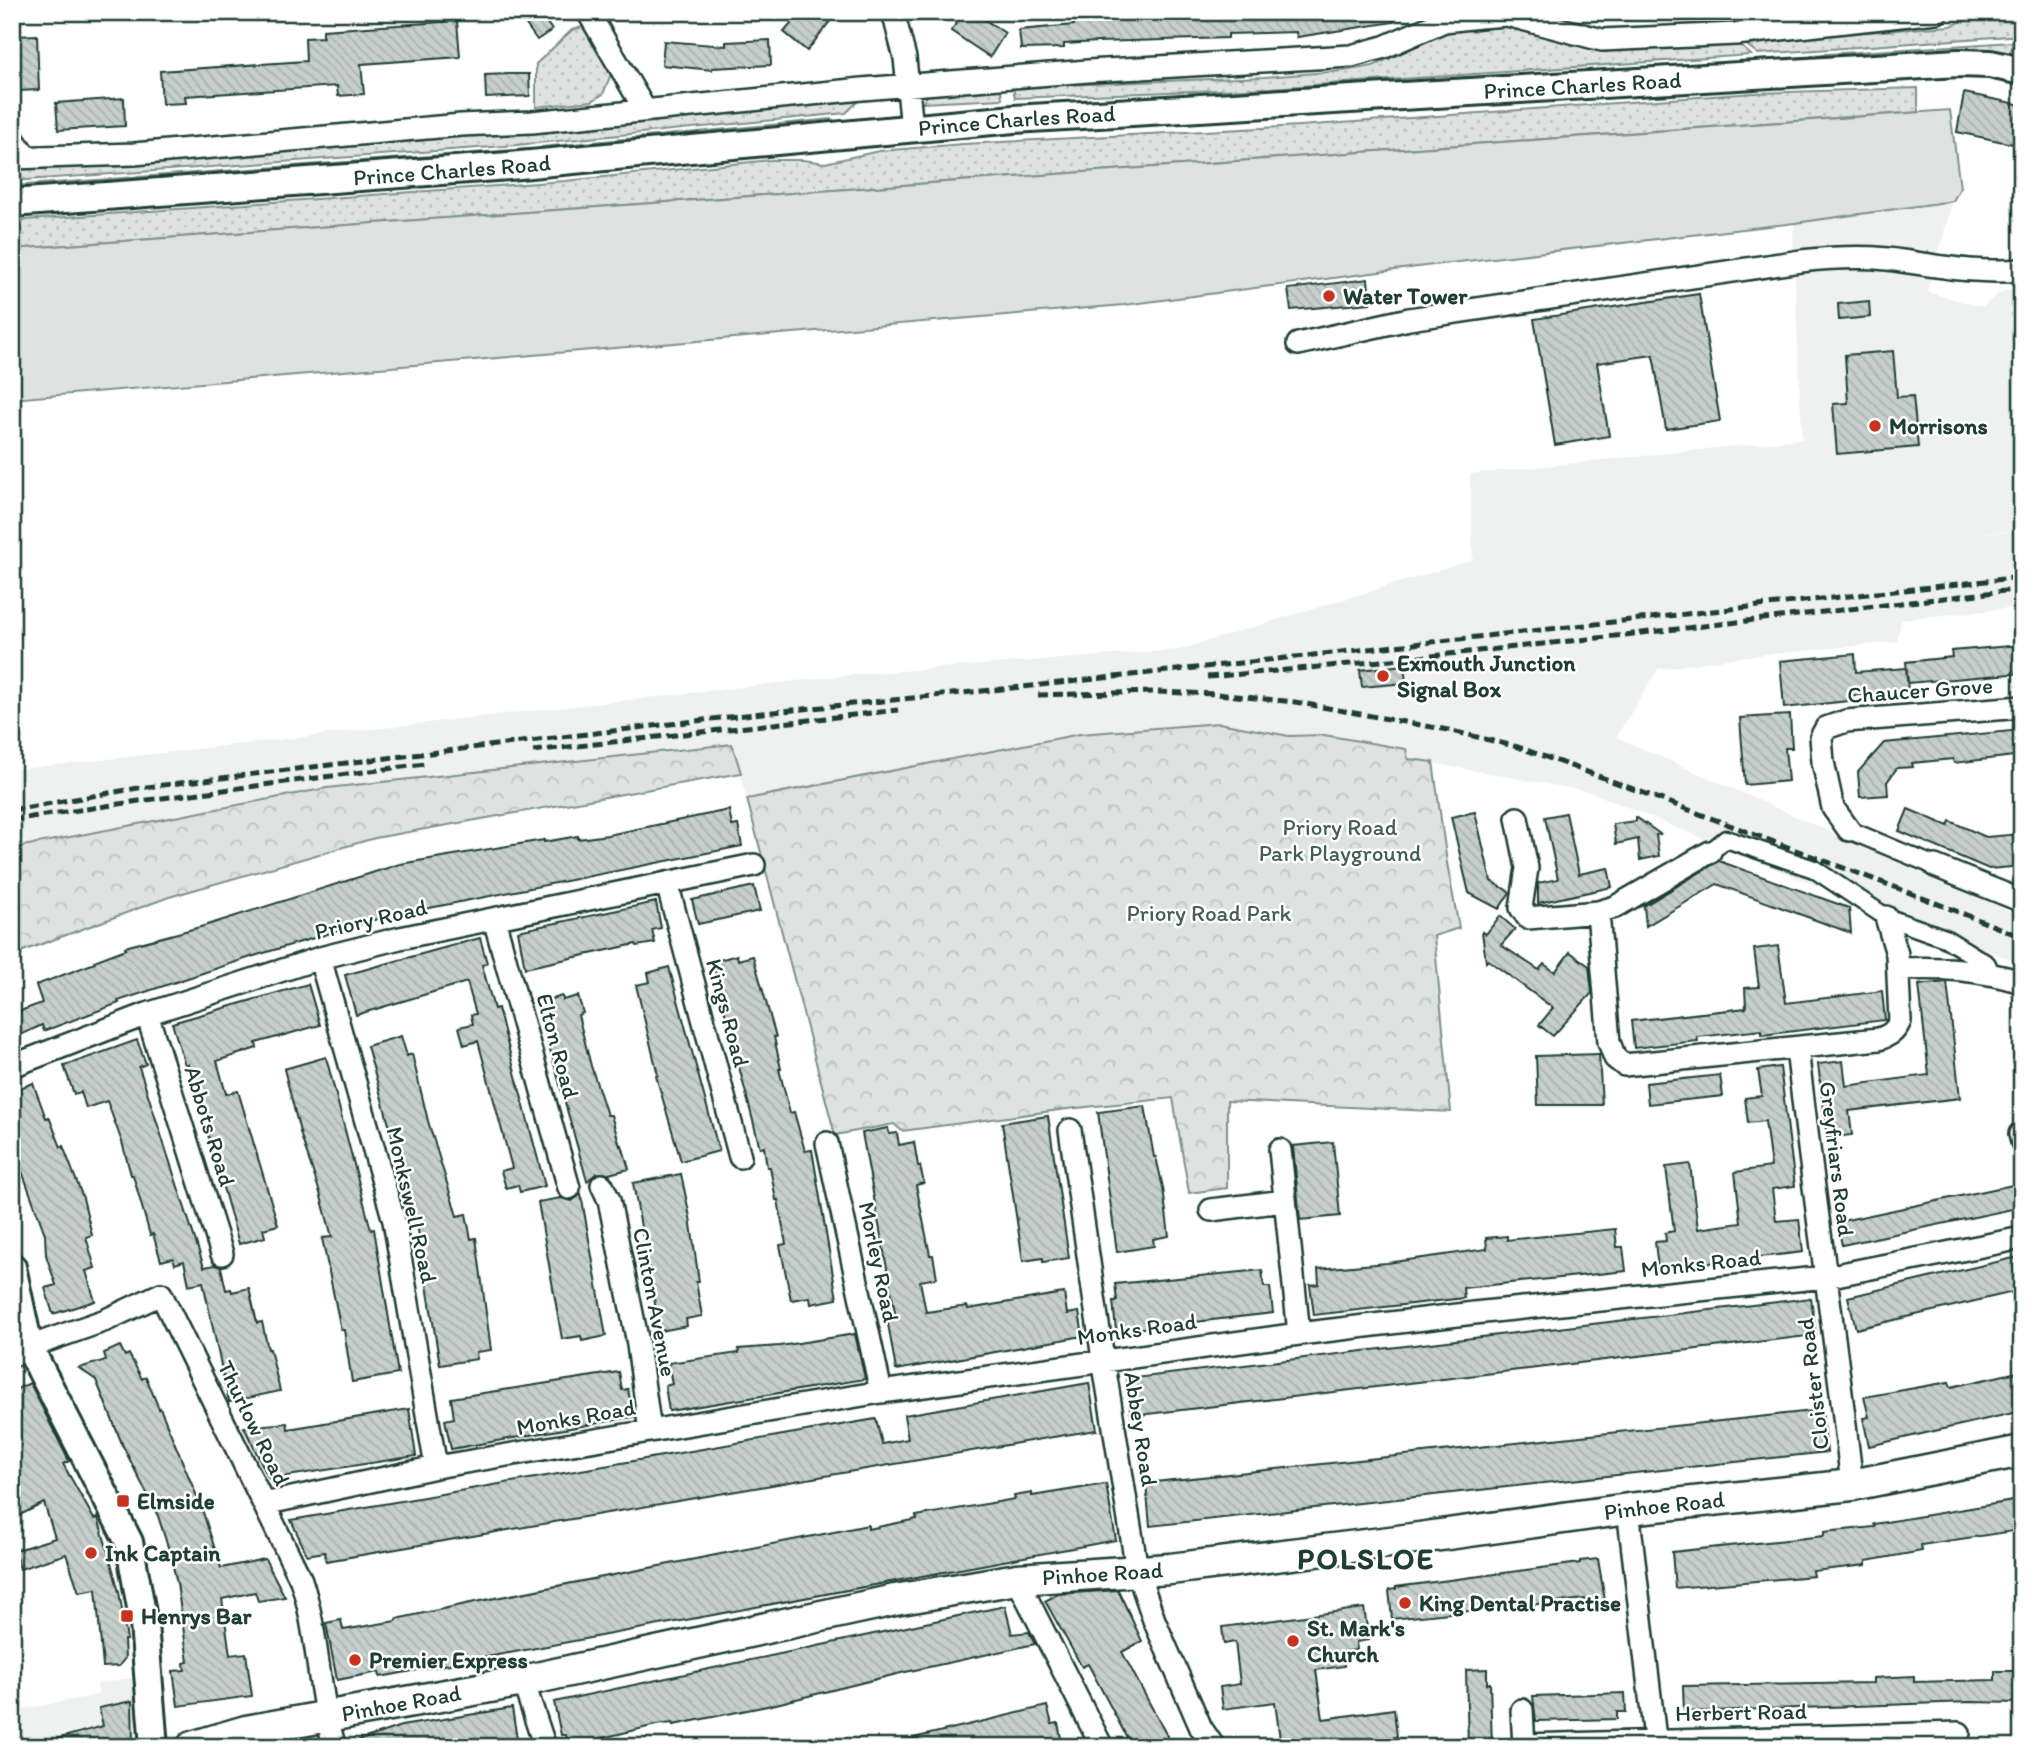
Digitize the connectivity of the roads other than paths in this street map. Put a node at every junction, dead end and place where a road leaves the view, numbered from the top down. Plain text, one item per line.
1 (588, 12) edge
2 (893, 12) edge
3 (1937, 12) edge
4 (2022, 71) edge
5 (909, 85) junction
6 (645, 110) junction
7 (912, 130) junction
8 (12, 136) edge
9 (19, 157) edge
10 (12, 203) edge
11 (2022, 270) edge
12 (1298, 344) dead end
13 (2022, 707) edge
14 (1517, 818) dead end
15 (1849, 830) joint
16 (1710, 852) joint
17 (754, 865) dead end
18 (1935, 866) joint
19 (667, 883) junction
20 (2022, 901) edge
21 (1598, 912) junction
22 (1886, 917) junction
23 (494, 919) junction
24 (320, 958) junction
25 (1898, 969) junction
26 (1992, 973) junction
27 (2022, 982) edge
28 (147, 1014) junction
29 (1797, 1048) junction
30 (12, 1066) edge
31 (1070, 1130) dead end
32 (827, 1143) dead end
33 (1280, 1150) dead end
34 (740, 1157) dead end
35 (602, 1185) dead end
36 (569, 1188) dead end
37 (1284, 1201) junction
38 (1211, 1210) dead end
39 (2022, 1238) edge
40 (222, 1254) dead end
41 (12, 1267) edge
42 (1826, 1278) junction
43 (1299, 1334) junction
44 (20, 1352) edge
45 (1103, 1359) junction
46 (881, 1392) junction
47 (650, 1431) junction
48 (2022, 1451) edge
49 (436, 1467) junction
50 (1852, 1485) junction
51 (264, 1504) junction
52 (1628, 1509) junction
53 (1137, 1570) junction
54 (1017, 1579) junction
55 (523, 1681) junction
56 (1522, 1710) dead end
57 (325, 1716) junction
58 (1959, 1732) dead end
59 (1655, 1744) edge
60 (1524, 1746) edge
61 (154, 1747) edge
62 (192, 1747) edge
63 (335, 1747) edge
64 (545, 1747) edge
65 (1102, 1747) edge
66 (1214, 1747) edge

1 - 6 street
2 - 5 street
3 - 5 street, Prince Charles Road
4 - 7 street, Prince Charles Road
5 - 6 street, Prince Charles Road
5 - 7 street
6 - 9 street, Prince Charles Road
7 - 10 street, Prince Charles Road
8 - 9 street
11 - 12 street
13 - 15 street, Chaucer Grove
14 - 21 street
15 - 18 street, Chaucer Grove
16 - 21 street
16 - 22 street
17 - 19 street, Priory Road
18 - 20 street, Chaucer Grove
19 - 23 street, Priory Road
19 - 34 street, Kings Road
21 - 29 street
22 - 25 street
22 - 26 street
23 - 24 street, Priory Road
23 - 36 street, Elton Road
24 - 28 street, Priory Road
24 - 49 street, Monkswell Road
25 - 26 street
25 - 29 street
26 - 27 street
28 - 30 street, Priory Road
28 - 40 street, Abbots Road
29 - 42 street, Greyfriars Road
31 - 45 street, Abbey Road
32 - 46 street, Morley Road
33 - 37 street
35 - 47 street, Clinton Avenue
37 - 38 street
37 - 43 street
39 - 42 street, Monks Road
41 - 44 street
42 - 43 street, Monks Road
42 - 50 street, Cloister Road
43 - 45 street, Monks Road
44 - 51 street, Thurlow Road
44 - 61 street
45 - 46 street, Monks Road
45 - 53 street, Abbey Road
46 - 47 street, Monks Road
47 - 49 street, Monks Road
48 - 50 main road, Pinhoe Road
49 - 51 street, Monks Road
50 - 52 main road, Pinhoe Road
51 - 57 street, Thurlow Road
52 - 53 main road, Pinhoe Road
52 - 59 street
53 - 54 main road, Pinhoe Road
53 - 66 street, Abbey Road
54 - 55 main road, Pinhoe Road
54 - 65 street
55 - 57 main road, Pinhoe Road
55 - 64 street
56 - 60 street, Herbert Road
57 - 62 main road, Pinhoe Road
57 - 63 street, Thurlow Road
58 - 59 street, Herbert Road
59 - 60 street, Herbert Road

